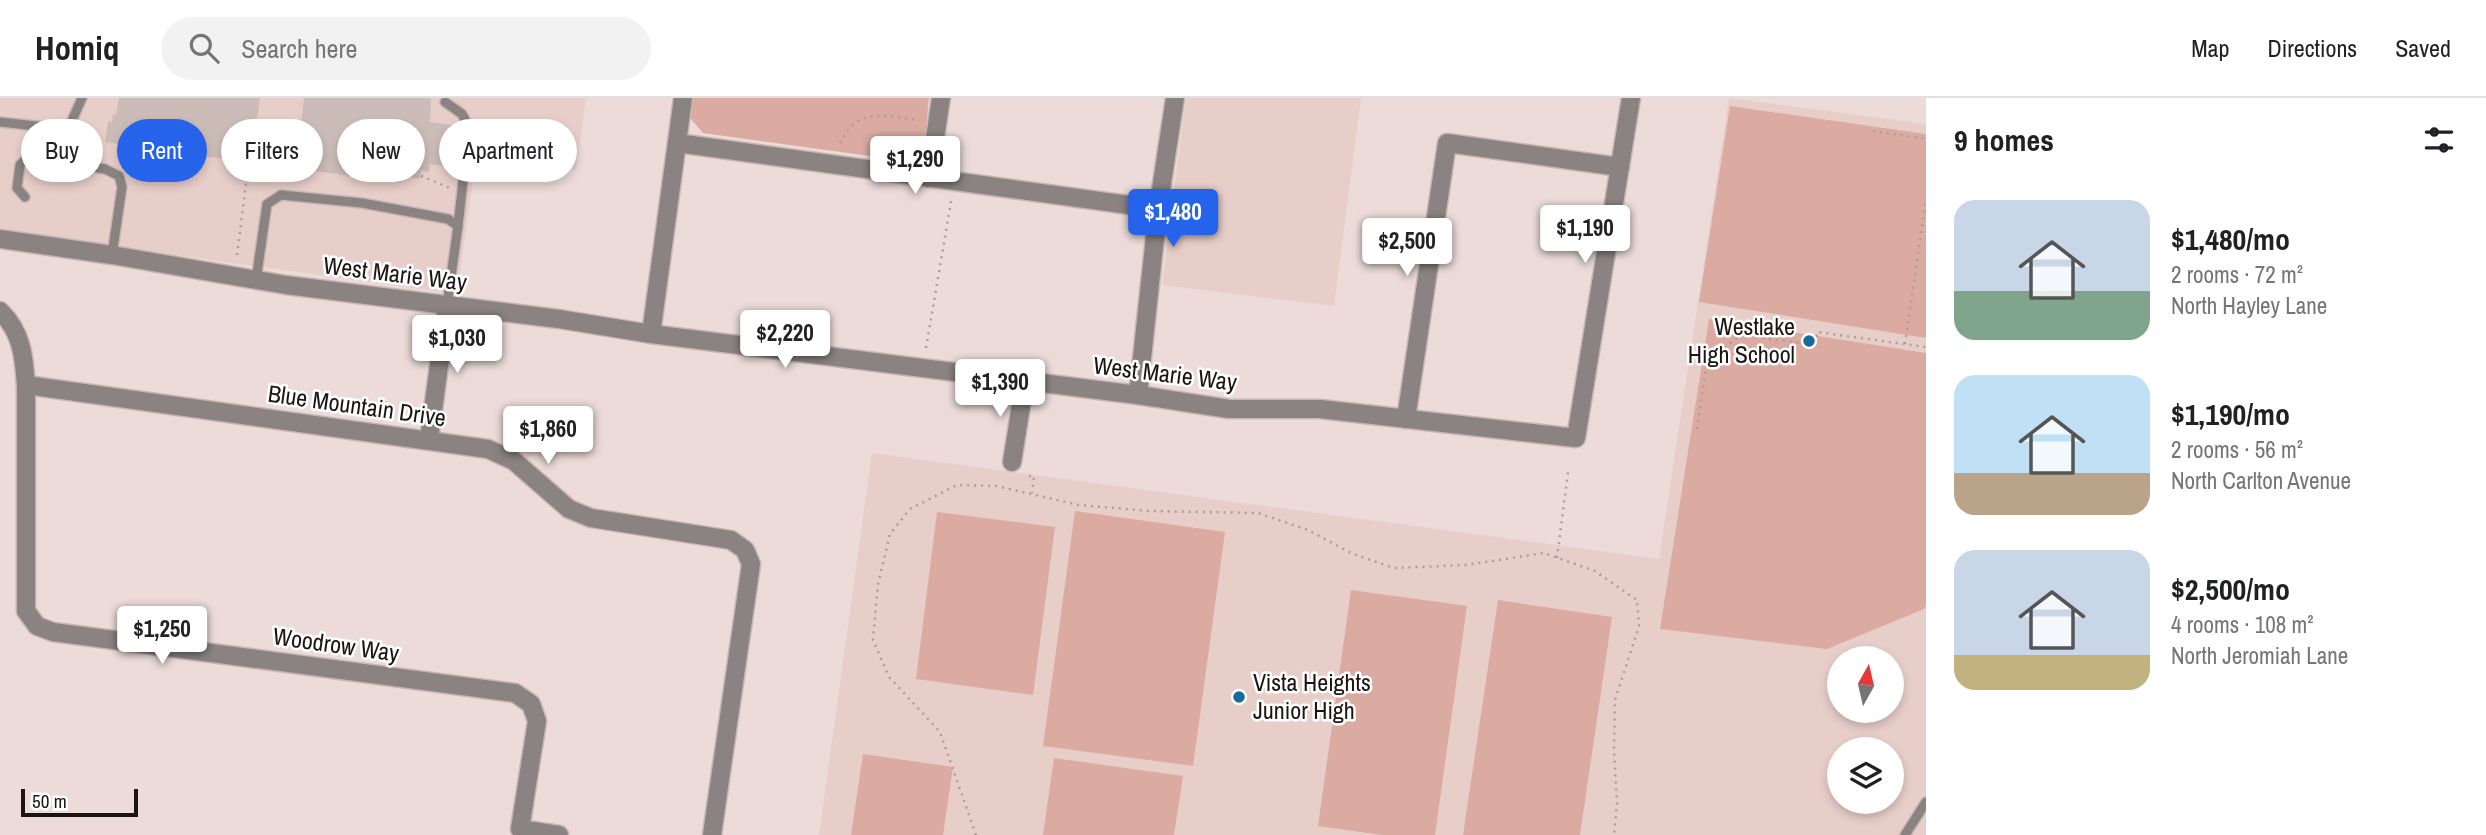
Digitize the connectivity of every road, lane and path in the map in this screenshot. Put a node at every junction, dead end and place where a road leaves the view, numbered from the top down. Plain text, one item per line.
1 (82, 98) edge
2 (682, 98) edge
3 (941, 98) edge
4 (1175, 98) edge
5 (1631, 98) edge
6 (445, 102) dead end
7 (918, 120) dead end
8 (0, 122) edge
9 (1873, 131) dead end
10 (1926, 139) edge
11 (677, 143) junction
12 (840, 143) dead end
13 (1620, 167) junction
14 (425, 178) edge
15 (929, 178) junction
16 (246, 182) edge
17 (452, 189) dead end
18 (952, 196) dead end
19 (25, 197) dead end
20 (1926, 199) edge
21 (1158, 209) junction
22 (458, 226) junction
23 (0, 239) edge
24 (112, 255) junction
25 (237, 256) dead end
26 (256, 280) junction
27 (447, 305) junction
28 (0, 311) edge
29 (651, 334) junction
30 (1905, 344) junction
31 (1926, 347) edge
32 (926, 348) dead end
33 (1026, 381) junction
34 (26, 385) junction
35 (1138, 395) junction
36 (1406, 419) junction
37 (1697, 429) dead end
38 (429, 440) junction
39 (1012, 462) dead end
40 (1568, 472) dead end
41 (1029, 476) dead end
42 (1032, 494) junction
43 (1557, 558) junction
44 (1926, 802) edge
45 (559, 835) edge
46 (712, 835) edge
47 (976, 835) edge
48 (1614, 835) edge
49 (1905, 835) edge

1 - 8 lane
2 - 11 street
3 - 15 street
4 - 21 street
5 - 13 street
6 - 22 lane
7 - 12 path
9 - 10 path
11 - 15 street
11 - 29 street
13 - 36 street, West Marie Way
13 - 36 street
14 - 17 path
15 - 21 street
16 - 25 path
18 - 32 path
19 - 24 lane
20 - 30 path
21 - 35 street
22 - 26 lane
22 - 27 lane
23 - 24 street, West Marie Way
24 - 26 street, West Marie Way
26 - 27 street, West Marie Way
27 - 29 street, West Marie Way
27 - 38 street
28 - 34 street, Woodrow Way
29 - 33 street, West Marie Way
30 - 31 path
30 - 37 path
33 - 35 street, West Marie Way
33 - 39 street
34 - 38 street, Blue Mountain Drive
34 - 45 street, Woodrow Way
35 - 36 street, West Marie Way
38 - 46 street, Blue Mountain Drive
40 - 43 path
41 - 42 path
42 - 43 path
42 - 47 path
43 - 48 path
44 - 49 lane

